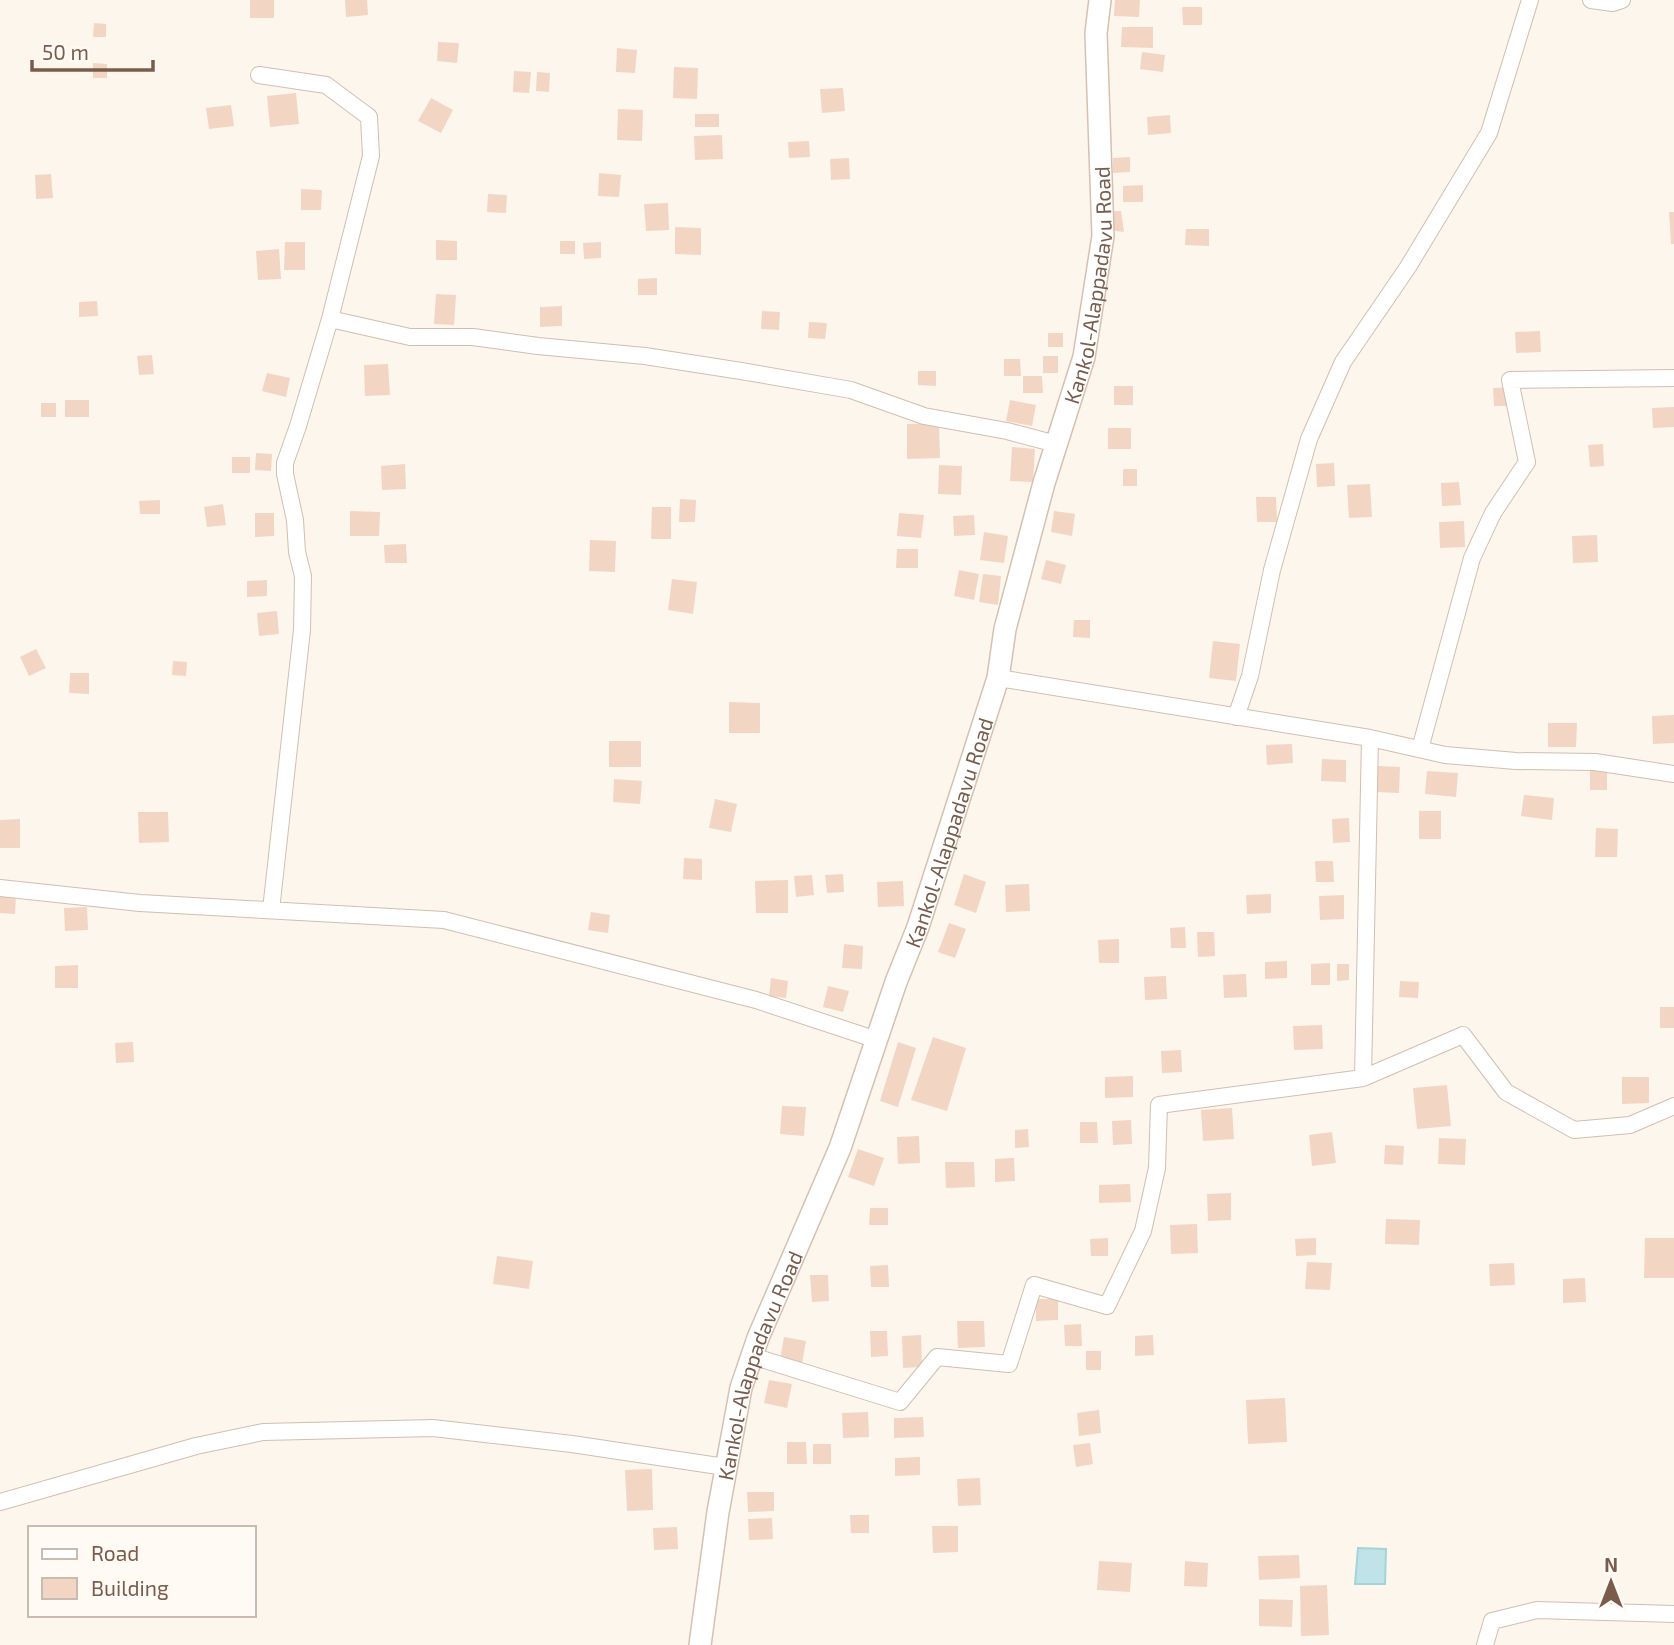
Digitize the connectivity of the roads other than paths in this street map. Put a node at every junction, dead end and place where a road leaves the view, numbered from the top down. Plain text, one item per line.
1 (1100, 0) edge
2 (1530, 0) edge
3 (1591, 0) edge
4 (1622, 0) edge
5 (259, 75) dead end
6 (330, 319) junction
7 (1674, 377) edge
8 (1056, 444) junction
9 (998, 678) junction
10 (1236, 717) junction
11 (1370, 738) junction
12 (1420, 749) junction
13 (1674, 774) edge
14 (0, 888) edge
15 (271, 910) junction
16 (877, 1040) junction
17 (1363, 1078) junction
18 (1674, 1106) edge
19 (751, 1356) junction
20 (725, 1466) junction
21 (0, 1502) edge
22 (1674, 1614) edge
23 (700, 1645) edge
24 (1485, 1645) edge

1 - 8 main road, Kankol-Alappadavu Road
2 - 10 street
3 - 4 street
5 - 6 street
6 - 8 street
6 - 15 street
7 - 12 street
8 - 9 main road, Kankol-Alappadavu Road
9 - 10 street
9 - 16 main road, Kankol-Alappadavu Road
10 - 11 street
11 - 12 street
11 - 17 street
12 - 13 street
14 - 15 street
15 - 16 street
16 - 19 main road, Kankol-Alappadavu Road
17 - 18 street
17 - 19 street
19 - 20 main road, Kankol-Alappadavu Road
20 - 21 street
20 - 23 main road, Kankol-Alappadavu Road
22 - 24 street

